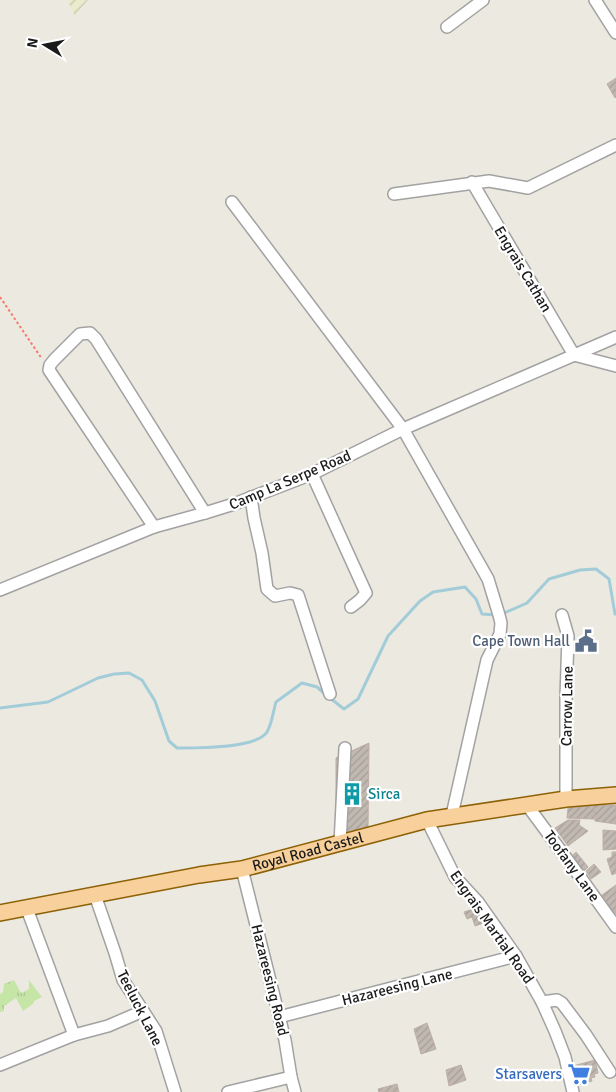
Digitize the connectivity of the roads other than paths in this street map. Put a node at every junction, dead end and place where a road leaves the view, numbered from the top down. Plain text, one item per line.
1 (483, 0) edge
2 (595, 0) edge
3 (447, 27) dead end
4 (616, 33) edge
5 (616, 144) edge
6 (472, 182) junction
7 (394, 194) dead end
8 (232, 202) dead end
9 (616, 337) edge
10 (574, 355) junction
11 (616, 366) edge
12 (404, 429) junction
13 (312, 474) junction
14 (251, 498) junction
15 (205, 513) junction
16 (154, 527) junction
17 (0, 590) edge
18 (351, 607) dead end
19 (562, 615) dead end
20 (330, 694) dead end
21 (345, 748) dead end
22 (616, 795) edge
23 (566, 798) junction
24 (527, 805) junction
25 (452, 815) junction
26 (427, 820) junction
27 (340, 843) junction
28 (242, 870) junction
29 (95, 895) junction
30 (27, 909) junction
31 (0, 913) edge
32 (616, 927) edge
33 (516, 956) junction
34 (542, 1002) junction
35 (143, 1011) junction
36 (279, 1017) junction
37 (74, 1035) junction
38 (0, 1065) edge
39 (610, 1072) dead end
40 (291, 1077) junction
41 (175, 1092) edge
42 (228, 1092) edge
43 (295, 1092) edge
44 (573, 1092) edge

1 - 3 street
2 - 4 street
5 - 6 street
6 - 7 street
6 - 10 street, Engrais Cathan
8 - 12 street
9 - 10 street, Camp La Serpe Road
10 - 11 street
10 - 12 street, Camp La Serpe Road
12 - 13 street, Camp La Serpe Road
12 - 25 street
13 - 14 street, Camp La Serpe Road
13 - 18 street
14 - 15 street, Camp La Serpe Road
14 - 20 street
15 - 16 street, Camp La Serpe Road
15 - 16 street
16 - 17 street, Camp La Serpe Road
19 - 23 street, Carrow Lane
21 - 27 street
22 - 23 main road, Royal Road Castel
23 - 24 main road, Royal Road Castel
24 - 25 main road, Royal Road Castel
24 - 32 street, Toofany Lane
25 - 26 main road, Royal Road Castel
26 - 27 main road, Royal Road Castel
26 - 33 street, Engrais Martial Road
27 - 28 main road, Royal Road Castel
28 - 29 main road, Royal Road Castel
28 - 36 street, Hazareesing Road
29 - 30 main road, Royal Road Castel
29 - 35 street, Teeluck Lane
30 - 31 main road, Royal Road Castel
30 - 37 street
33 - 34 street, Engrais Martial Road
33 - 36 street, Hazareesing Lane
34 - 39 street
34 - 44 street, Engrais Martial Road
35 - 37 street
35 - 41 street, Teeluck Lane
36 - 40 street, Hazareesing Road
37 - 38 street
40 - 42 street
40 - 43 street, Hazareesing Road

